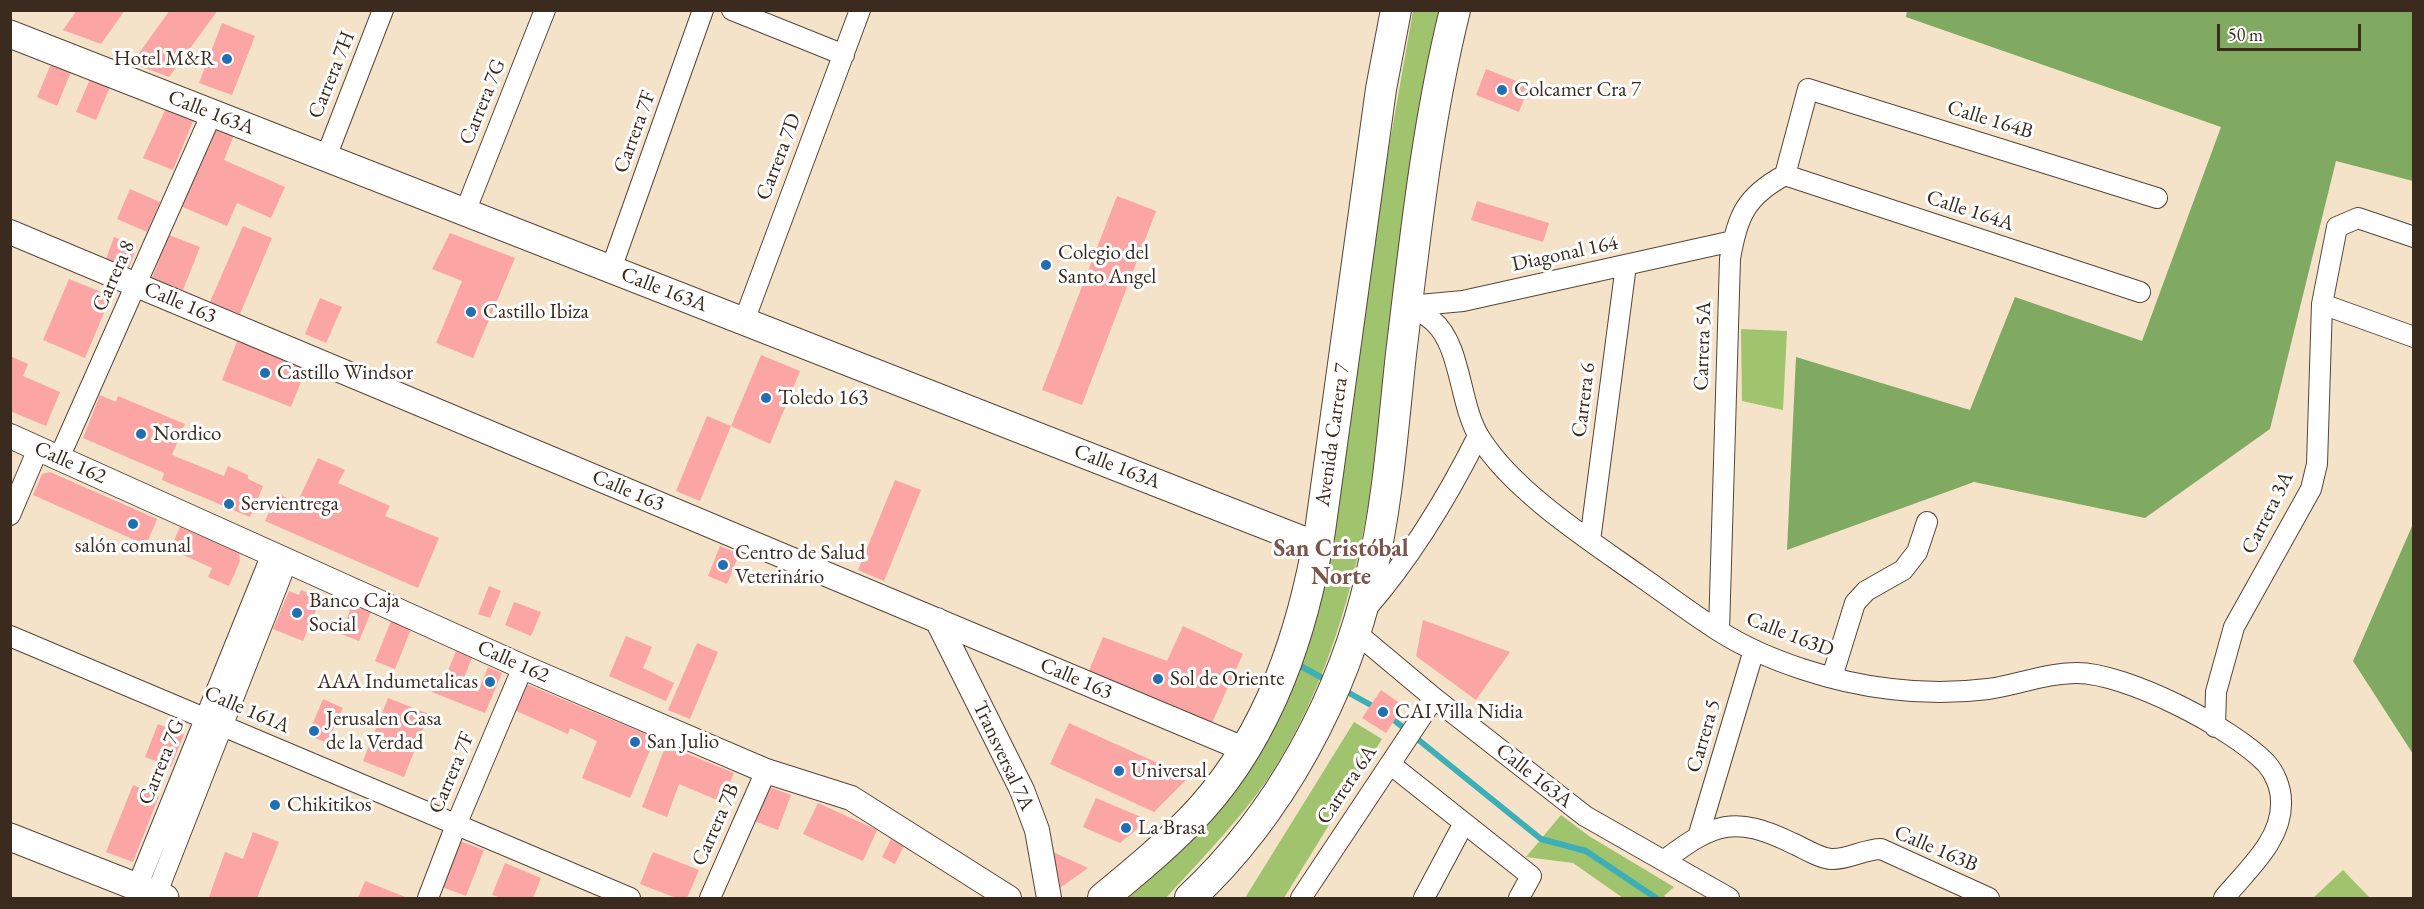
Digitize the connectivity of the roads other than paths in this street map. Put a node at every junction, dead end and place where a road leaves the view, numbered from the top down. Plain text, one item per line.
1 (545, 10) edge
2 (703, 10) edge
3 (732, 10) edge
4 (860, 10) edge
5 (1396, 10) edge
6 (1455, 10) edge
7 (382, 11) edge
8 (10, 34) edge
9 (844, 55) junction
10 (213, 113) junction
11 (326, 158) junction
12 (1785, 175) junction
13 (2157, 198) dead end
14 (465, 212) junction
15 (10, 232) edge
16 (2414, 237) edge
17 (1733, 241) junction
18 (1626, 265) junction
19 (611, 269) junction
20 (136, 285) junction
21 (2140, 292) dead end
22 (2322, 304) junction
23 (1407, 306) junction
24 (744, 321) junction
25 (2414, 337) edge
26 (10, 436) edge
27 (1478, 436) junction
28 (48, 453) junction
29 (10, 515) edge
30 (1927, 522) dead end
31 (1590, 541) junction
32 (1318, 546) junction
33 (280, 558) junction
34 (937, 620) junction
35 (1357, 623) junction
36 (1719, 631) junction
37 (10, 636) edge
38 (1754, 650) junction
39 (523, 667) junction
40 (1832, 676) junction
41 (1434, 698) junction
42 (214, 722) junction
43 (2215, 727) junction
44 (1246, 750) junction
45 (1390, 764) junction
46 (766, 771) junction
47 (1464, 824) junction
48 (456, 825) junction
49 (1699, 834) junction
50 (10, 837) edge
51 (1665, 860) junction
52 (153, 894) edge
53 (1200, 896) edge
54 (428, 898) edge
55 (630, 898) edge
56 (710, 898) edge
57 (1009, 898) edge
58 (1049, 898) edge
59 (1103, 898) edge
60 (1301, 898) edge
61 (1424, 898) edge
62 (1519, 898) edge
63 (1729, 898) edge
64 (1989, 898) edge
65 (2224, 898) edge

1 - 14 street, Carrera 7G
2 - 19 street, Carrera 7F
3 - 9 street
4 - 9 street, Carrera 7D
5 - 32 main road, Avenida Carrera 7
6 - 23 main road
7 - 11 street, Carrera 7H
8 - 10 main road, Calle 163A
9 - 24 street, Carrera 7D
10 - 11 main road, Calle 163A
10 - 20 street, Carrera 8
11 - 14 main road, Calle 163A
12 - 13 street, Calle 164B
12 - 17 street, Carrera 5A
12 - 21 street, Calle 164A
14 - 19 main road, Calle 163A
15 - 20 street, Calle 163
16 - 22 street, Carrera 3A
17 - 18 street, Diagonal 164
17 - 36 street, Carrera 5A
18 - 23 street, Diagonal 164
18 - 31 street, Carrera 6
19 - 24 main road, Calle 163A
20 - 28 street, Carrera 8
20 - 34 street, Calle 163
22 - 25 street
22 - 43 street, Carrera 3A
23 - 27 street, Calle 163D
23 - 35 main road
24 - 32 main road, Calle 163A
26 - 28 street, Calle 162
27 - 31 street, Calle 163D
27 - 35 street
28 - 29 street, Carrera 8
28 - 33 street, Calle 162
30 - 40 street
31 - 36 street, Calle 163D
32 - 44 main road, Avenida Carrera 7
33 - 39 street, Calle 162
33 - 42 street, Carrera 7G
34 - 44 street, Calle 163
34 - 58 street, Transversal 7A
35 - 41 street, Calle 163A
35 - 53 main road
36 - 38 street, Calle 163D
37 - 42 street, Calle 161A
38 - 40 street, Calle 163D
38 - 49 street, Carrera 5
39 - 46 street, Calle 162
39 - 48 street, Carrera 7F
40 - 43 street, Calle 163D
41 - 45 street, Carrera 6A
41 - 51 street, Calle 163A
42 - 48 street, Calle 161A
42 - 52 street, Carrera 7G
43 - 65 street, Calle 163D
44 - 59 main road, Avenida Carrera 7
45 - 47 street
45 - 60 street, Carrera 6A
46 - 56 street, Carrera 7B
46 - 57 street, Calle 162
47 - 61 street
47 - 62 street
48 - 54 street, Carrera 7F
48 - 55 street, Calle 161A
49 - 51 street, Calle 163B
49 - 64 street, Calle 163B
50 - 52 main road
51 - 63 street, Calle 163A

